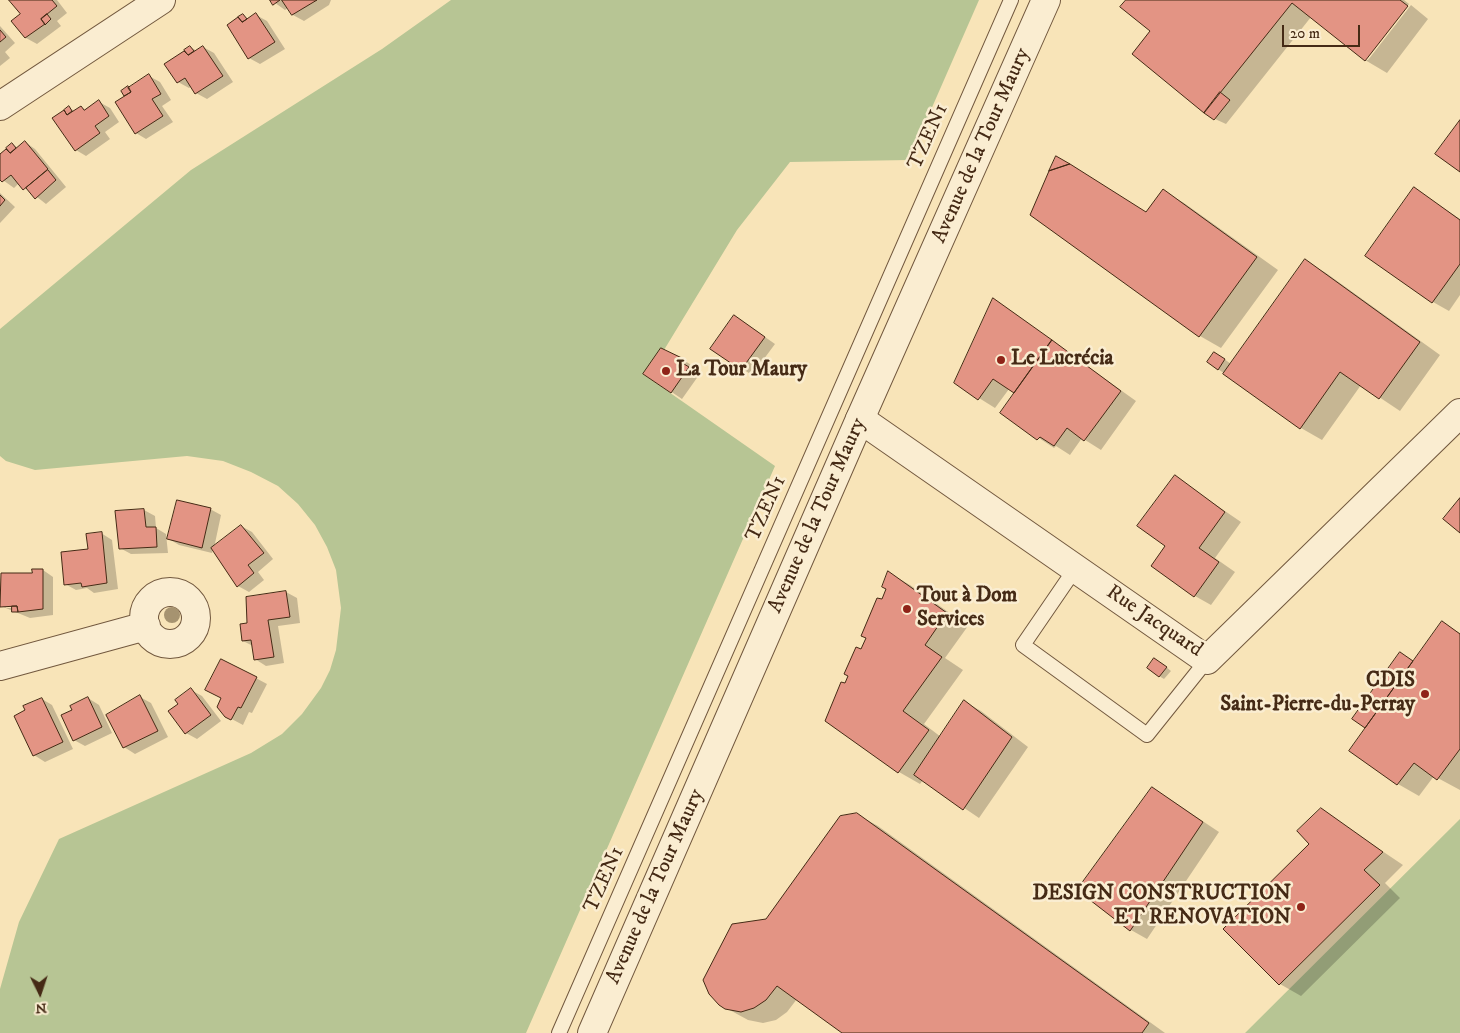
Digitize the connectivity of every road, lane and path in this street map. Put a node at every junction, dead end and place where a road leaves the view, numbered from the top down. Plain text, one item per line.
1 (162, 0) edge
2 (1011, 0) edge
3 (1046, 0) edge
4 (0, 106) edge
5 (1460, 413) edge
6 (860, 419) junction
7 (1075, 569) junction
8 (146, 626) dead end
9 (1206, 660) junction
10 (0, 666) edge
11 (559, 1033) edge
12 (592, 1033) edge

1 - 4 street
2 - 11 lane, TZEN1
3 - 6 street, Avenue de la Tour Maury
5 - 9 street, Rue Jacquard
6 - 7 street, Rue Jacquard
6 - 12 street, Avenue de la Tour Maury
7 - 9 street, Rue Jacquard
7 - 9 lane
8 - 10 street

